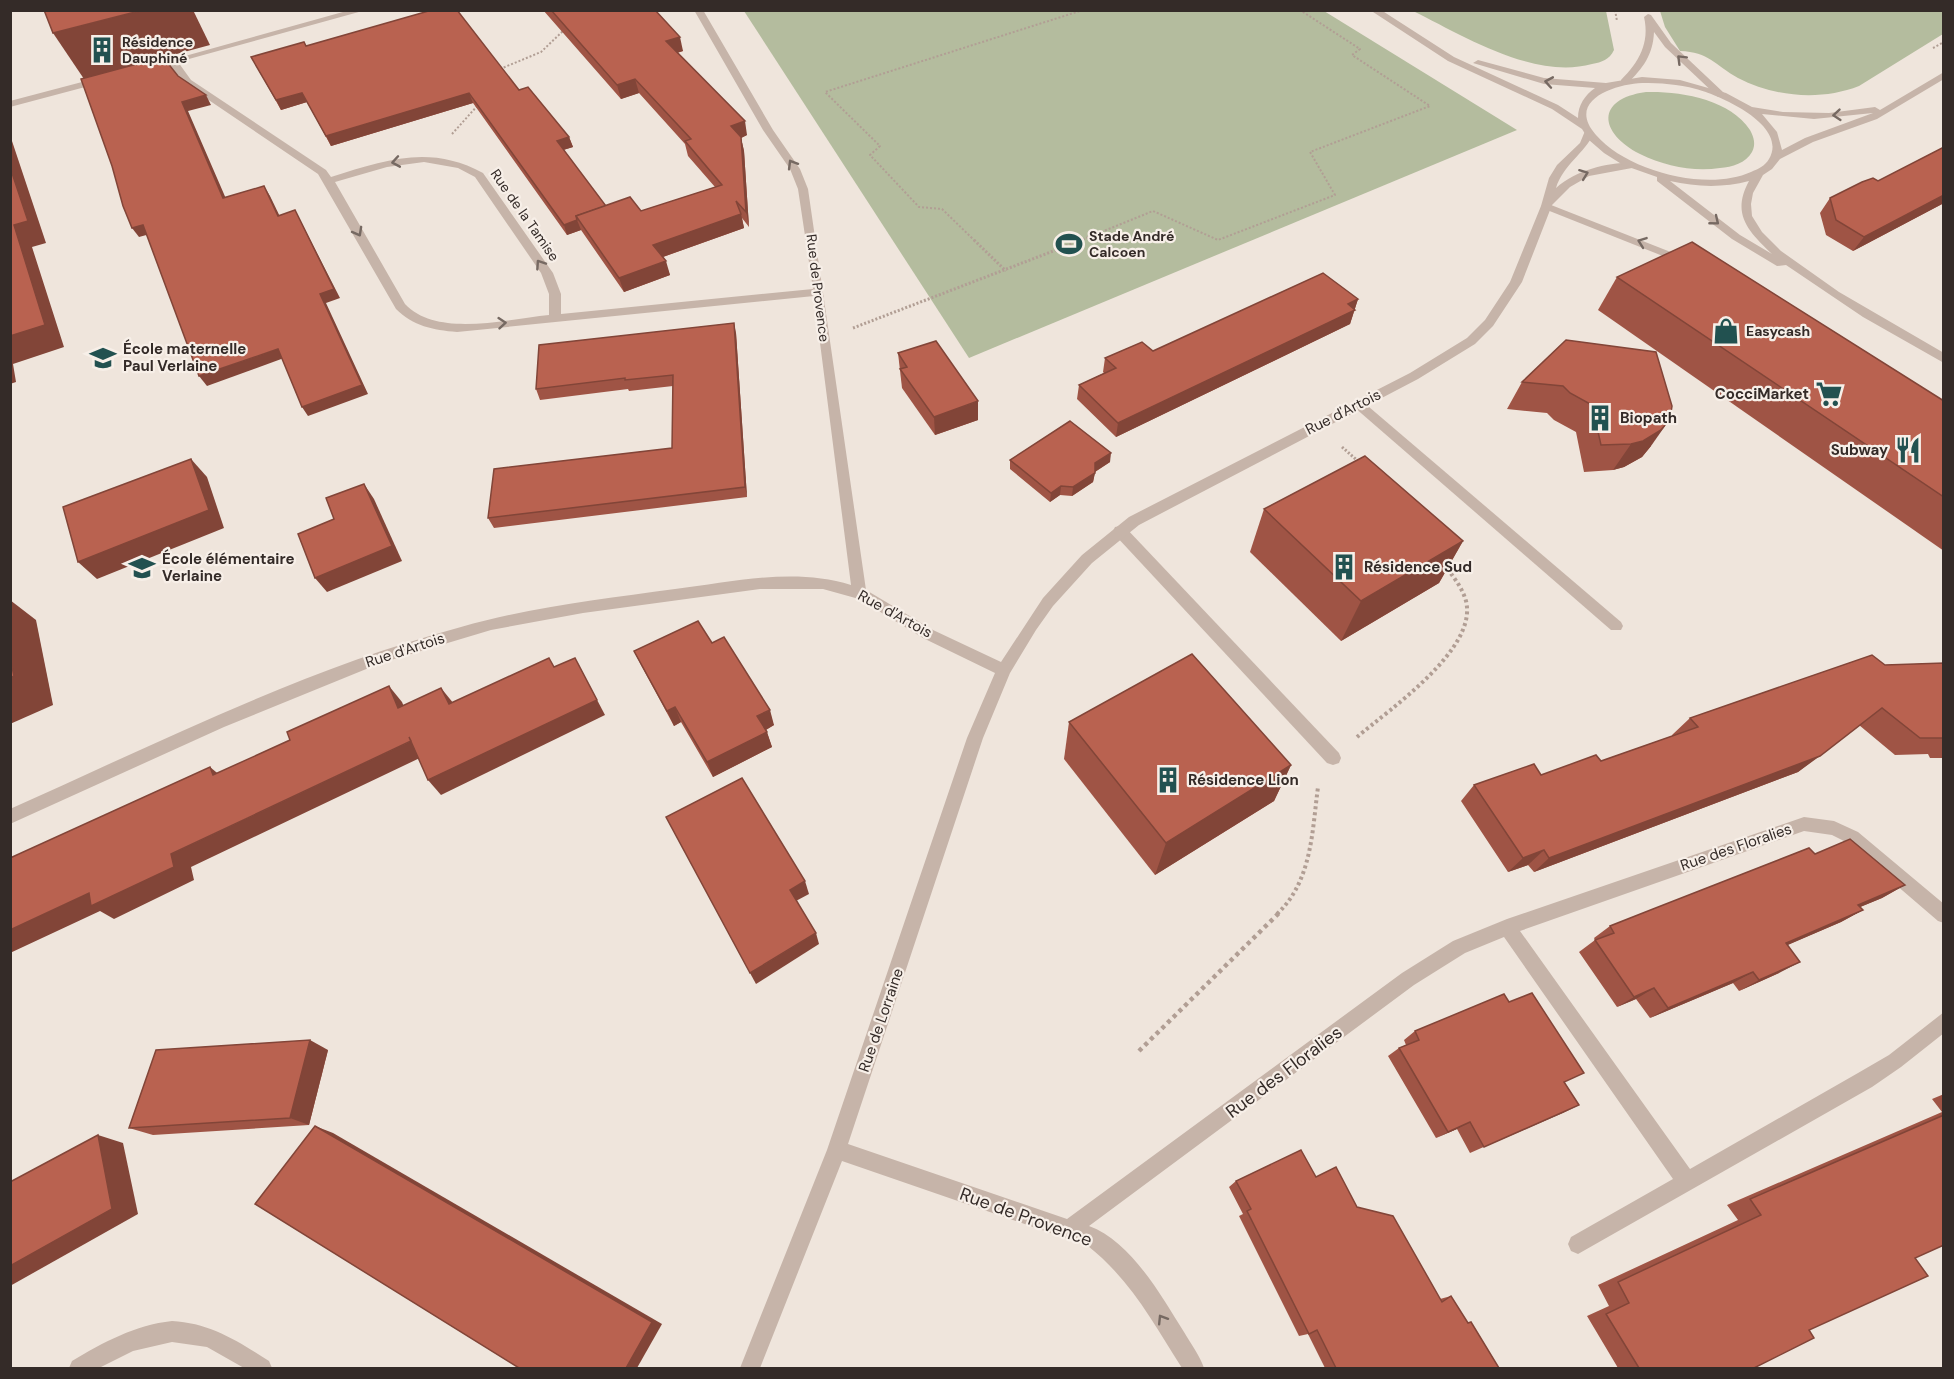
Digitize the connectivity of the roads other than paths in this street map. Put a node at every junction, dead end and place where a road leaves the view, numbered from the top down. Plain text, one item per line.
1 (362, 10) edge
2 (698, 10) edge
3 (1374, 10) edge
4 (1647, 14) edge
5 (1416, 35) junction
6 (172, 61) junction
7 (149, 67) edge
8 (1944, 75) edge
9 (114, 76) edge
10 (1624, 82) junction
11 (1607, 86) junction
12 (1721, 95) junction
13 (10, 104) edge
14 (1895, 105) junction
15 (1749, 109) junction
16 (1588, 130) junction
17 (1776, 157) junction
18 (1632, 165) junction
19 (1653, 173) junction
20 (1760, 173) junction
21 (329, 181) junction
22 (1546, 206) junction
23 (1697, 268) edge
24 (1821, 284) junction
25 (819, 292) junction
26 (555, 319) junction
27 (1944, 359) edge
28 (1358, 404) junction
29 (1120, 531) junction
30 (859, 592) junction
31 (1616, 626) dead end
32 (1004, 670) junction
33 (1333, 758) dead end
34 (10, 817) edge
35 (1944, 915) edge
36 (1507, 927) junction
37 (1944, 1021) edge
38 (837, 1150) junction
39 (1686, 1181) junction
40 (1069, 1229) junction
41 (1578, 1244) dead end
42 (79, 1368) edge
43 (261, 1368) edge
44 (750, 1368) edge
45 (1194, 1368) edge

1 - 6 street
25 -> 2 street, Rue de Provence
3 - 5 street
4 - 10 street
12 -> 4 street
11 -> 5 street
5 - 16 street
6 - 7 street
6 - 21 street
8 - 14 street
9 - 13 street
10 - 11 street
10 - 12 street
11 - 16 street
12 - 15 street
14 -> 15 street
14 - 17 street
15 - 17 street
16 - 18 street
16 - 22 street, Rue d'Artois
17 - 20 street
18 - 19 street
22 -> 18 street, Rue d'Artois
19 - 20 street
19 -> 24 street
20 - 24 street
21 -> 26 street
26 -> 21 street, Rue de la Tamise
23 -> 22 street
22 - 28 street, Rue d'Artois
24 - 27 street
25 - 26 street
25 - 30 street, Rue de Provence
28 - 29 street, Rue d'Artois
28 - 31 street
29 - 32 street, Rue d'Artois
29 - 33 street
30 - 32 street, Rue d'Artois
30 - 34 street, Rue d'Artois
32 - 38 street, Rue de Lorraine
35 - 36 street, Rue des Floralies
36 - 39 street
36 - 40 street, Rue des Floralies
37 - 39 street
38 - 40 street, Rue de Provence
38 - 44 street, Rue de Lorraine
39 - 41 street
45 -> 40 street, Rue de Provence
42 - 43 street

